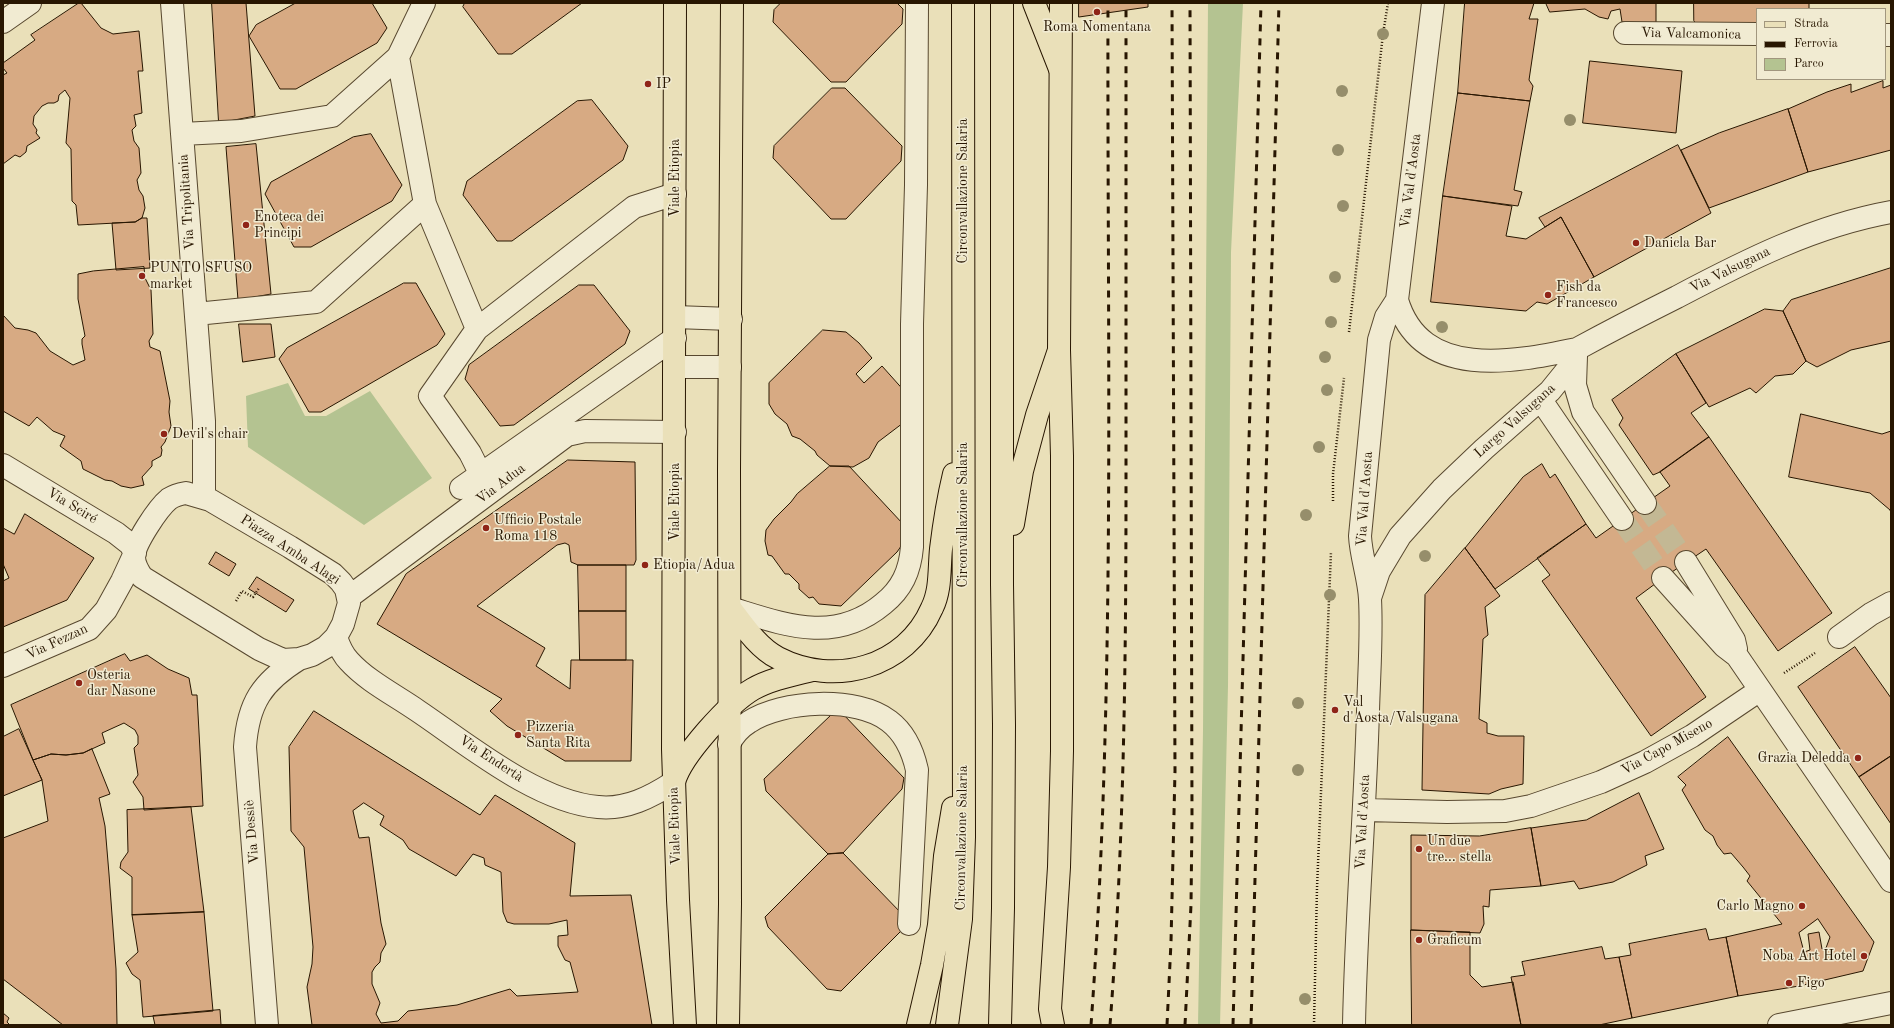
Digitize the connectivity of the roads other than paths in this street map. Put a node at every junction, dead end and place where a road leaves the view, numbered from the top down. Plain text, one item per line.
1 (30, 3) edge
2 (172, 3) edge
3 (424, 3) edge
4 (675, 3) edge
5 (732, 3) edge
6 (917, 3) edge
7 (963, 3) edge
8 (1002, 3) edge
9 (1034, 3) edge
10 (1061, 3) edge
11 (1433, 3) edge
12 (3, 22) edge
13 (1625, 33) dead end
14 (1756, 34) edge
15 (398, 57) junction
16 (1060, 69) junction
17 (182, 134) junction
18 (675, 194) junction
19 (425, 204) junction
20 (1891, 212) edge
21 (1397, 300) junction
22 (196, 314) junction
23 (675, 317) junction
24 (731, 319) junction
25 (477, 329) junction
26 (675, 338) junction
27 (1577, 349) junction
28 (1059, 350) junction
29 (730, 367) junction
30 (675, 368) junction
31 (1541, 400) junction
32 (675, 432) junction
33 (567, 435) junction
34 (964, 436) junction
35 (524, 446) junction
36 (3, 465) edge
37 (481, 475) junction
38 (461, 488) dead end
39 (204, 497) junction
40 (1645, 503) tunnel mouth
41 (1622, 519) tunnel mouth
42 (134, 553) junction
43 (1686, 562) tunnel mouth
44 (1663, 578) tunnel mouth
45 (1002, 584) junction
46 (349, 598) junction
47 (1370, 598) junction
48 (1891, 603) edge
49 (730, 608) junction
50 (106, 610) joint
51 (336, 637) junction
52 (1839, 637) road end
53 (1737, 656) junction
54 (299, 659) junction
55 (3, 666) edge
56 (812, 670) junction
57 (1760, 690) junction
58 (730, 709) junction
59 (728, 744) junction
60 (964, 747) junction
61 (674, 782) junction
62 (1365, 810) junction
63 (1891, 881) edge
64 (909, 924) dead end
65 (1891, 1003) edge
66 (267, 1025) edge
67 (685, 1025) edge
68 (728, 1025) edge
69 (918, 1025) edge
70 (947, 1025) edge
71 (1000, 1025) edge
72 (1053, 1025) edge
73 (1354, 1025) edge
74 (1779, 1025) edge

1 - 12 street
2 - 17 street, Via Tripolitania
3 - 15 street
4 - 18 main road, Viale Etiopia
5 - 24 main road
6 - 49 street
7 - 34 main road, Circonvallazione Salaria
8 - 45 main road
9 - 16 main road
10 - 16 main road
11 - 21 street, Via Val d'Aosta
13 - 14 street, Via Valcamonica
15 - 17 street
15 - 19 street
16 - 28 main road
17 - 22 street, Via Tripolitania
18 - 23 main road, Viale Etiopia
18 - 25 street
19 - 22 street
19 - 25 street
20 - 27 street, Via Valsugana
21 - 27 street
21 - 47 street, Via Val d'Aosta
22 - 39 street, Via Tripolitania
23 - 24 street
23 - 26 main road, Viale Etiopia
24 - 29 main road
25 - 37 street
26 - 30 main road, Viale Etiopia
26 - 35 street, Via Adua
27 - 31 street, Largo Valsugana
27 - 40 street
28 - 45 main road
28 - 72 main road
29 - 30 street
29 - 49 main road
30 - 32 main road, Viale Etiopia
31 - 41 street
31 - 47 street, Largo Valsugana
32 - 33 street, Via Adua
32 - 61 main road, Viale Etiopia
33 - 35 street
33 - 46 street, Via Adua
34 - 56 main road
34 - 60 main road, Circonvallazione Salaria
35 - 37 street, Via Adua
36 - 42 street, Via Sciré
37 - 38 street, Via Adua
39 - 42 street, Piazza Amba Alagi
39 - 46 street, Piazza Amba Alagi
42 - 50 street, Piazza Amba Alagi
42 - 54 street, Piazza Amba Alagi
43 - 53 street
44 - 53 street
45 - 71 main road
46 - 51 street, Piazza Amba Alagi
47 - 62 street, Via Val d'Aosta
48 - 52 street
49 - 56 main road
49 - 58 main road
50 - 55 street, Via Fezzan
51 - 54 street, Piazza Amba Alagi
51 - 61 street, Via Endertà
53 - 57 street
54 - 66 street, Via Dessiè
56 - 58 main road
57 - 62 street, Via Capo Miseno
57 - 63 street
58 - 59 main road
58 - 61 main road
59 - 64 street
59 - 68 main road
60 - 69 main road
60 - 70 main road, Circonvallazione Salaria
61 - 67 main road, Viale Etiopia
62 - 73 street, Via Val d'Aosta
65 - 74 street

